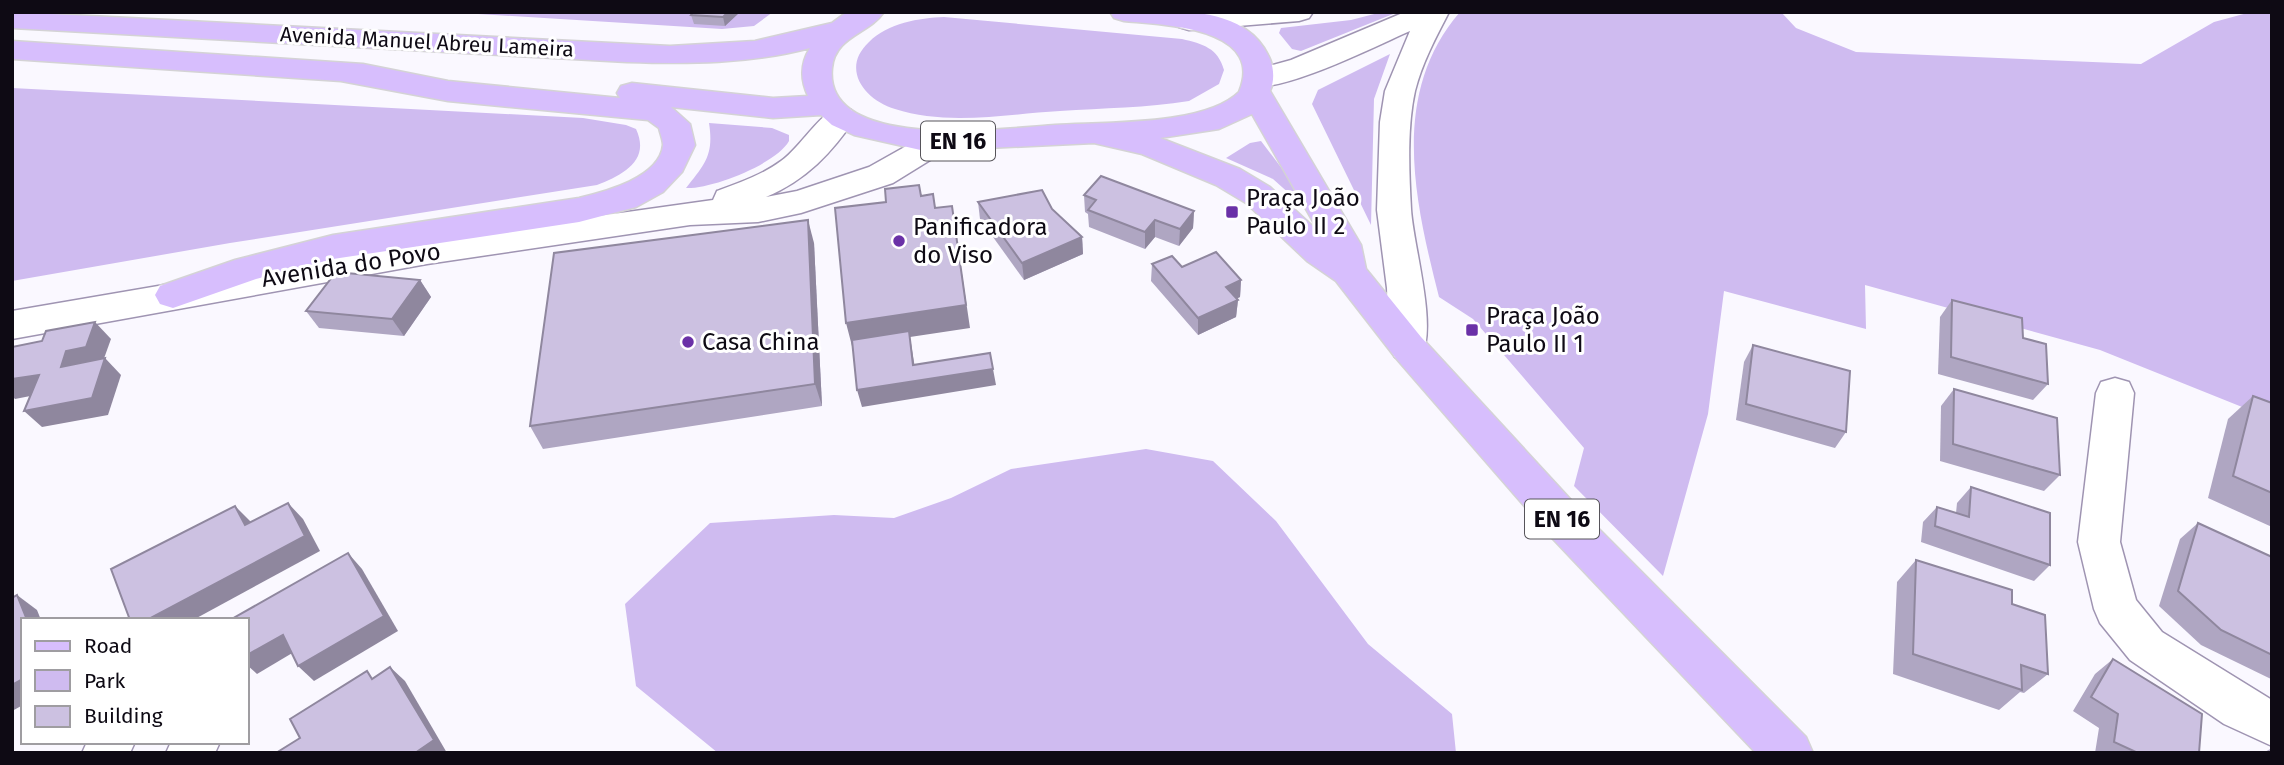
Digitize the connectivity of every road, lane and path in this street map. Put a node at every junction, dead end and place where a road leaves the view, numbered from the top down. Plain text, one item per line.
1 (1124, 12) edge
2 (1299, 12) edge
3 (1433, 12) edge
4 (12, 19) edge
5 (849, 19) edge
6 (1189, 21) junction
7 (12, 50) edge
8 (338, 71) junction
9 (1257, 86) junction
10 (835, 111) junction
11 (1095, 133) junction
12 (937, 142) junction
13 (690, 213) junction
14 (1349, 271) junction
15 (173, 295) junction
16 (12, 326) edge
17 (1408, 347) junction
18 (2115, 393) dead end
19 (2272, 724) edge
20 (1789, 753) edge

1 - 6 main road, EN 16
2 - 6 street
3 - 9 street
3 - 17 street
4 - 5 main road, Avenida Manuel Abreu Lameira
5 - 10 main road
6 - 9 main road, EN 16
7 - 8 main road, Avenida Manuel Abreu Lameira
8 - 10 main road, Avenida Manuel Abreu Lameira
8 - 15 main road
9 - 11 main road, EN 16
9 - 14 main road, EN 16
10 - 12 main road, EN 16
10 - 13 street, Avenida do Povo
11 - 12 main road, EN 16
11 - 14 main road, EN 16
12 - 13 street, Avenida do Povo
13 - 15 street, Avenida do Povo
14 - 17 main road, EN 16
15 - 16 street, Avenida do Povo
17 - 20 main road, EN 16
18 - 19 street

